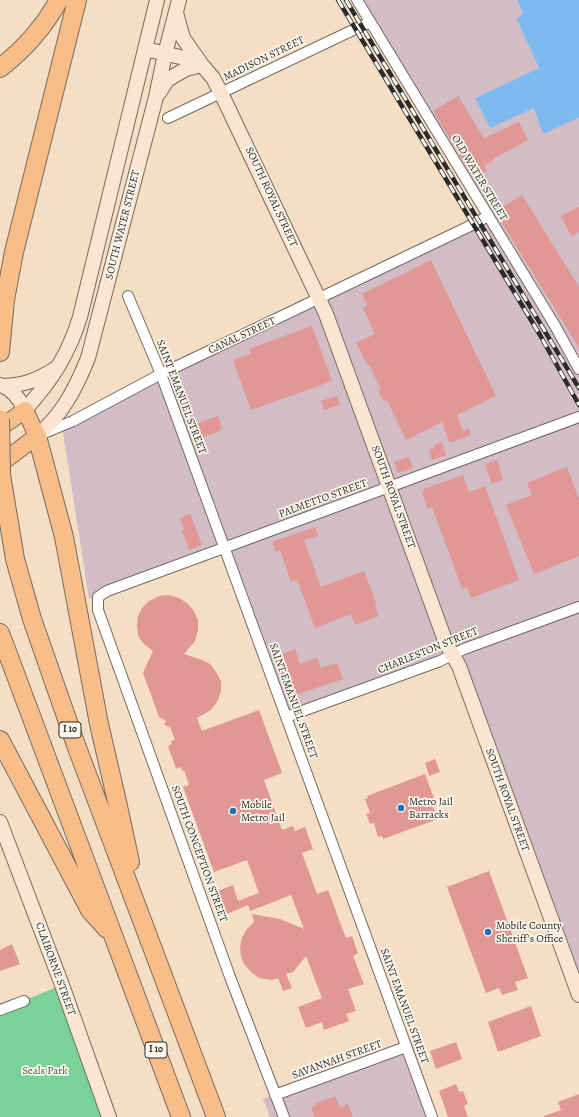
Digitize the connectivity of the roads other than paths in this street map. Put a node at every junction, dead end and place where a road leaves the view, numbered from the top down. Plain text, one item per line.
1 (59, 0) edge
2 (77, 0) edge
3 (157, 0) edge
4 (358, 0) edge
5 (177, 6) edge
6 (370, 22) junction
7 (146, 49) junction
8 (165, 54) junction
9 (202, 65) junction
10 (0, 68) edge
11 (221, 93) junction
12 (156, 97) junction
13 (168, 118) dead end
14 (488, 216) junction
15 (128, 296) dead end
16 (318, 299) junction
17 (0, 352) edge
18 (60, 365) junction
19 (579, 369) edge
20 (161, 374) junction
21 (2, 385) edge
22 (25, 410) junction
23 (579, 417) edge
24 (0, 419) edge
25 (0, 428) edge
26 (37, 436) junction
27 (0, 469) edge
28 (390, 487) junction
29 (225, 548) junction
30 (98, 597) joint
31 (579, 607) edge
32 (0, 633) edge
33 (452, 655) junction
34 (286, 716) junction
35 (0, 740) edge
36 (0, 823) edge
37 (146, 931) junction
38 (114, 938) junction
39 (579, 995) edge
40 (24, 1001) dead end
41 (0, 1010) edge
42 (406, 1047) junction
43 (276, 1095) junction
44 (109, 1117) edge
45 (181, 1117) edge
46 (216, 1117) edge
47 (284, 1117) edge
48 (432, 1117) edge

1 - 10 highway
2 - 17 highway
3 - 7 street, SOUTH WATER STREET
4 - 6 street, OLD WATER STREET
5 - 8 street, SOUTH WATER STREET
5 - 9 street, SOUTH ROYAL STREET
6 - 11 street, MADISON STREET
6 - 14 street, OLD WATER STREET
7 - 8 street
7 - 18 street, SOUTH WATER STREET
8 - 9 street
8 - 12 street, SOUTH WATER STREET
9 - 11 street, SOUTH ROYAL STREET
9 - 12 street
11 - 13 street, MADISON STREET
11 - 16 street, SOUTH ROYAL STREET
12 - 26 street, SOUTH WATER STREET
14 - 16 street, CANAL STREET
14 - 19 street, OLD WATER STREET
15 - 20 street, SAINT EMANUEL STREET
16 - 20 street, CANAL STREET
16 - 28 street, SOUTH ROYAL STREET
18 - 21 street
18 - 22 street, SOUTH WATER STREET
20 - 26 street, CANAL STREET
20 - 29 street, SAINT EMANUEL STREET
21 - 22 street
22 - 25 main road
22 - 26 main road
23 - 28 street, PALMETTO STREET
24 - 27 highway, bridge
26 - 27 main road, CANAL STREET
26 - 37 highway
27 - 37 highway, I 10
28 - 29 street, PALMETTO STREET
28 - 33 street, SOUTH ROYAL STREET
29 - 30 street, PALMETTO STREET
29 - 34 street, SAINT EMANUEL STREET
30 - 43 street, SOUTH CONCEPTION STREET
31 - 33 street, CHARLESTON STREET
32 - 38 highway, I 10
33 - 34 street, CHARLESTON STREET
33 - 39 street, SOUTH ROYAL STREET
34 - 42 street, SAINT EMANUEL STREET
35 - 38 highway
36 - 44 street, CLAIBORNE STREET
37 - 46 highway, I 10
38 - 45 highway, I 10
40 - 41 street
42 - 43 street, SAVANNAH STREET
42 - 48 street, SAINT EMANUEL STREET
43 - 47 street, SOUTH CONCEPTION STREET

